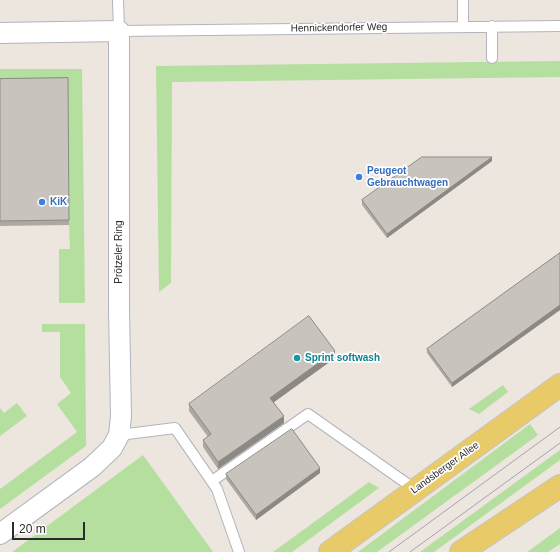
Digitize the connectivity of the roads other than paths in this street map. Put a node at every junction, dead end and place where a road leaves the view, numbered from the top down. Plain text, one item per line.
1 (118, 0) edge
2 (463, 0) edge
3 (463, 26) junction
4 (492, 26) junction
5 (560, 26) edge
6 (119, 31) junction
7 (0, 33) edge
8 (492, 58) dead end
9 (560, 385) edge
10 (120, 435) junction
11 (212, 481) junction
12 (560, 486) edge
13 (416, 490) junction
14 (0, 534) edge
15 (239, 552) edge
16 (330, 552) edge
17 (461, 552) edge

1 - 6 lane
2 - 3 lane
3 - 4 lane, Hennickendorfer Weg
3 - 6 lane, Hennickendorfer Weg
4 - 5 lane, Hennickendorfer Weg
4 - 8 lane
6 - 7 street
6 - 10 street, Prötzeler Ring
9 - 13 main road, Landsberger Allee
10 - 11 lane
10 - 14 street
11 - 13 lane
11 - 15 lane
12 - 17 main road
13 - 16 main road, Landsberger Allee

